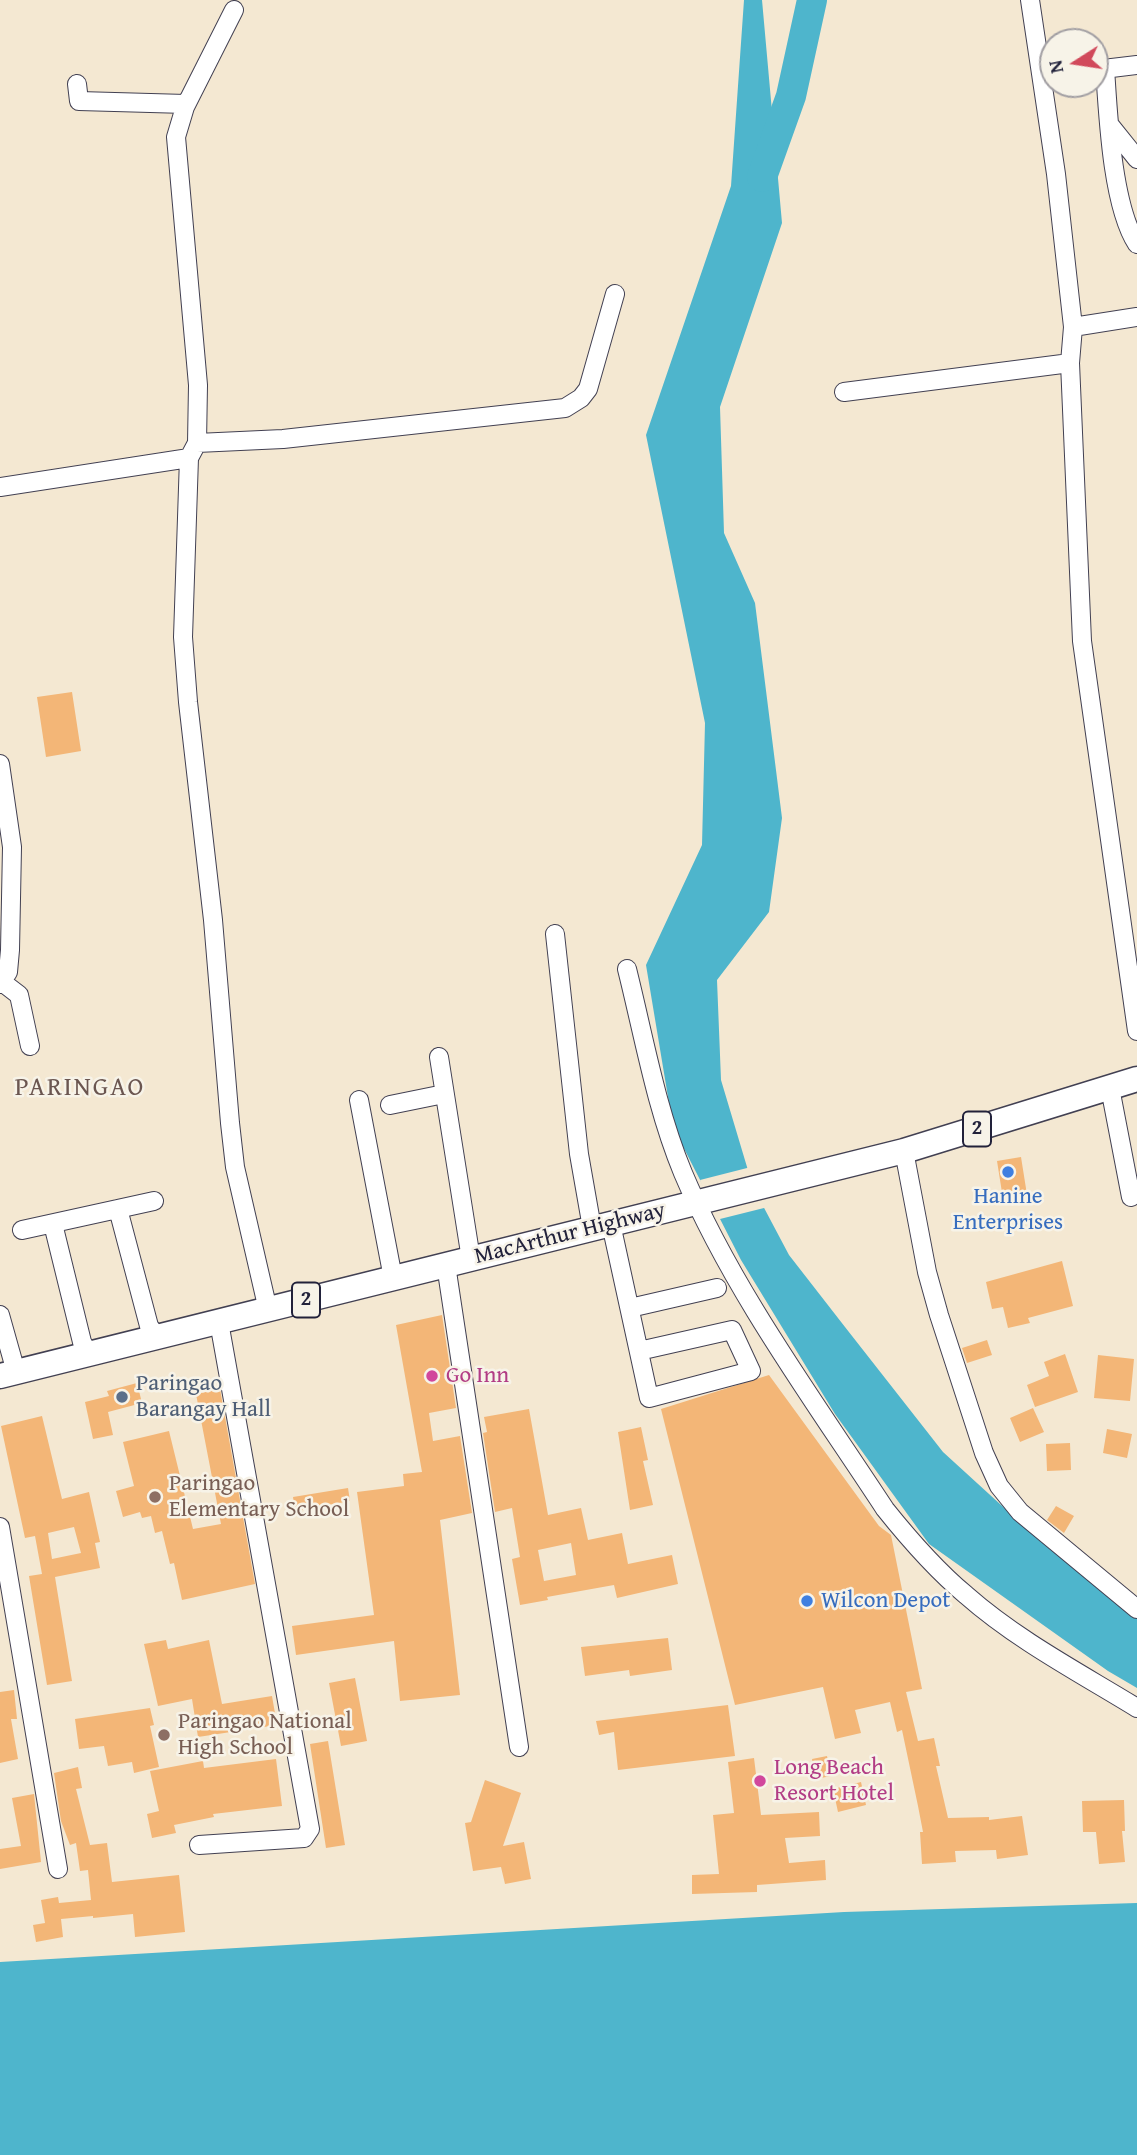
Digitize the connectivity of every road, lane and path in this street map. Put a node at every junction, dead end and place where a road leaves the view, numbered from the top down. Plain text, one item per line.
1 (1030, 0) edge
2 (234, 10) dead end
3 (1039, 41) edge
4 (1137, 65) edge
5 (1109, 68) edge
6 (77, 84) dead end
7 (1049, 98) edge
8 (1105, 98) edge
9 (186, 104) junction
10 (1109, 124) junction
11 (1137, 159) edge
12 (1137, 200) edge
13 (1125, 218) junction
14 (1137, 244) edge
15 (615, 294) dead end
16 (1137, 317) edge
17 (1073, 327) junction
18 (1070, 363) junction
19 (844, 392) dead end
20 (193, 450) junction
21 (0, 487) edge
22 (0, 764) edge
23 (555, 934) dead end
24 (627, 969) dead end
25 (1, 983) edge
26 (1137, 1031) edge
27 (30, 1046) dead end
28 (439, 1057) dead end
29 (1137, 1079) edge
30 (1110, 1088) junction
31 (444, 1094) junction
32 (359, 1100) dead end
33 (390, 1105) dead end
34 (904, 1151) junction
35 (1131, 1197) dead end
36 (153, 1201) dead end
37 (701, 1202) junction
38 (118, 1209) junction
39 (53, 1224) junction
40 (602, 1226) junction
41 (22, 1230) dead end
42 (471, 1259) junction
43 (446, 1265) junction
44 (393, 1278) junction
45 (717, 1288) dead end
46 (630, 1308) junction
47 (268, 1310) junction
48 (0, 1315) edge
49 (219, 1322) junction
50 (157, 1337) junction
51 (639, 1351) junction
52 (89, 1354) junction
53 (8, 1374) edge
54 (0, 1527) edge
55 (1137, 1609) edge
56 (1137, 1708) edge
57 (519, 1746) dead end
58 (199, 1845) dead end
59 (58, 1869) dead end

1 - 3 street
2 - 9 street
4 - 5 street
6 - 9 street
7 - 17 street
8 - 10 street
9 - 20 street
10 - 11 street
10 - 13 street
12 - 13 street
13 - 14 street
15 - 20 street
16 - 17 street
17 - 18 street
18 - 19 street
18 - 26 street
20 - 21 street
20 - 47 street
22 - 25 street
23 - 40 street
24 - 37 street
25 - 27 street
28 - 31 street
29 - 30 highway, MacArthur Highway / 2
30 - 34 highway, MacArthur Highway / 2
30 - 35 street
31 - 33 street
31 - 42 street
32 - 44 street
34 - 37 highway, MacArthur Highway / 2
34 - 55 street
36 - 38 street
37 - 40 highway, MacArthur Highway / 2
37 - 56 street
38 - 39 street
38 - 50 street
39 - 41 street
39 - 52 street
40 - 42 highway, MacArthur Highway / 2
40 - 46 street
42 - 43 highway, MacArthur Highway / 2
43 - 44 highway, MacArthur Highway / 2
43 - 57 street
44 - 47 highway, MacArthur Highway / 2
45 - 46 street
46 - 51 street
47 - 49 highway, MacArthur Highway / 2
48 - 53 street
49 - 50 highway, MacArthur Highway / 2
49 - 58 street
50 - 52 highway, MacArthur Highway / 2
51 - 51 street
52 - 53 highway, MacArthur Highway / 2
54 - 59 street

